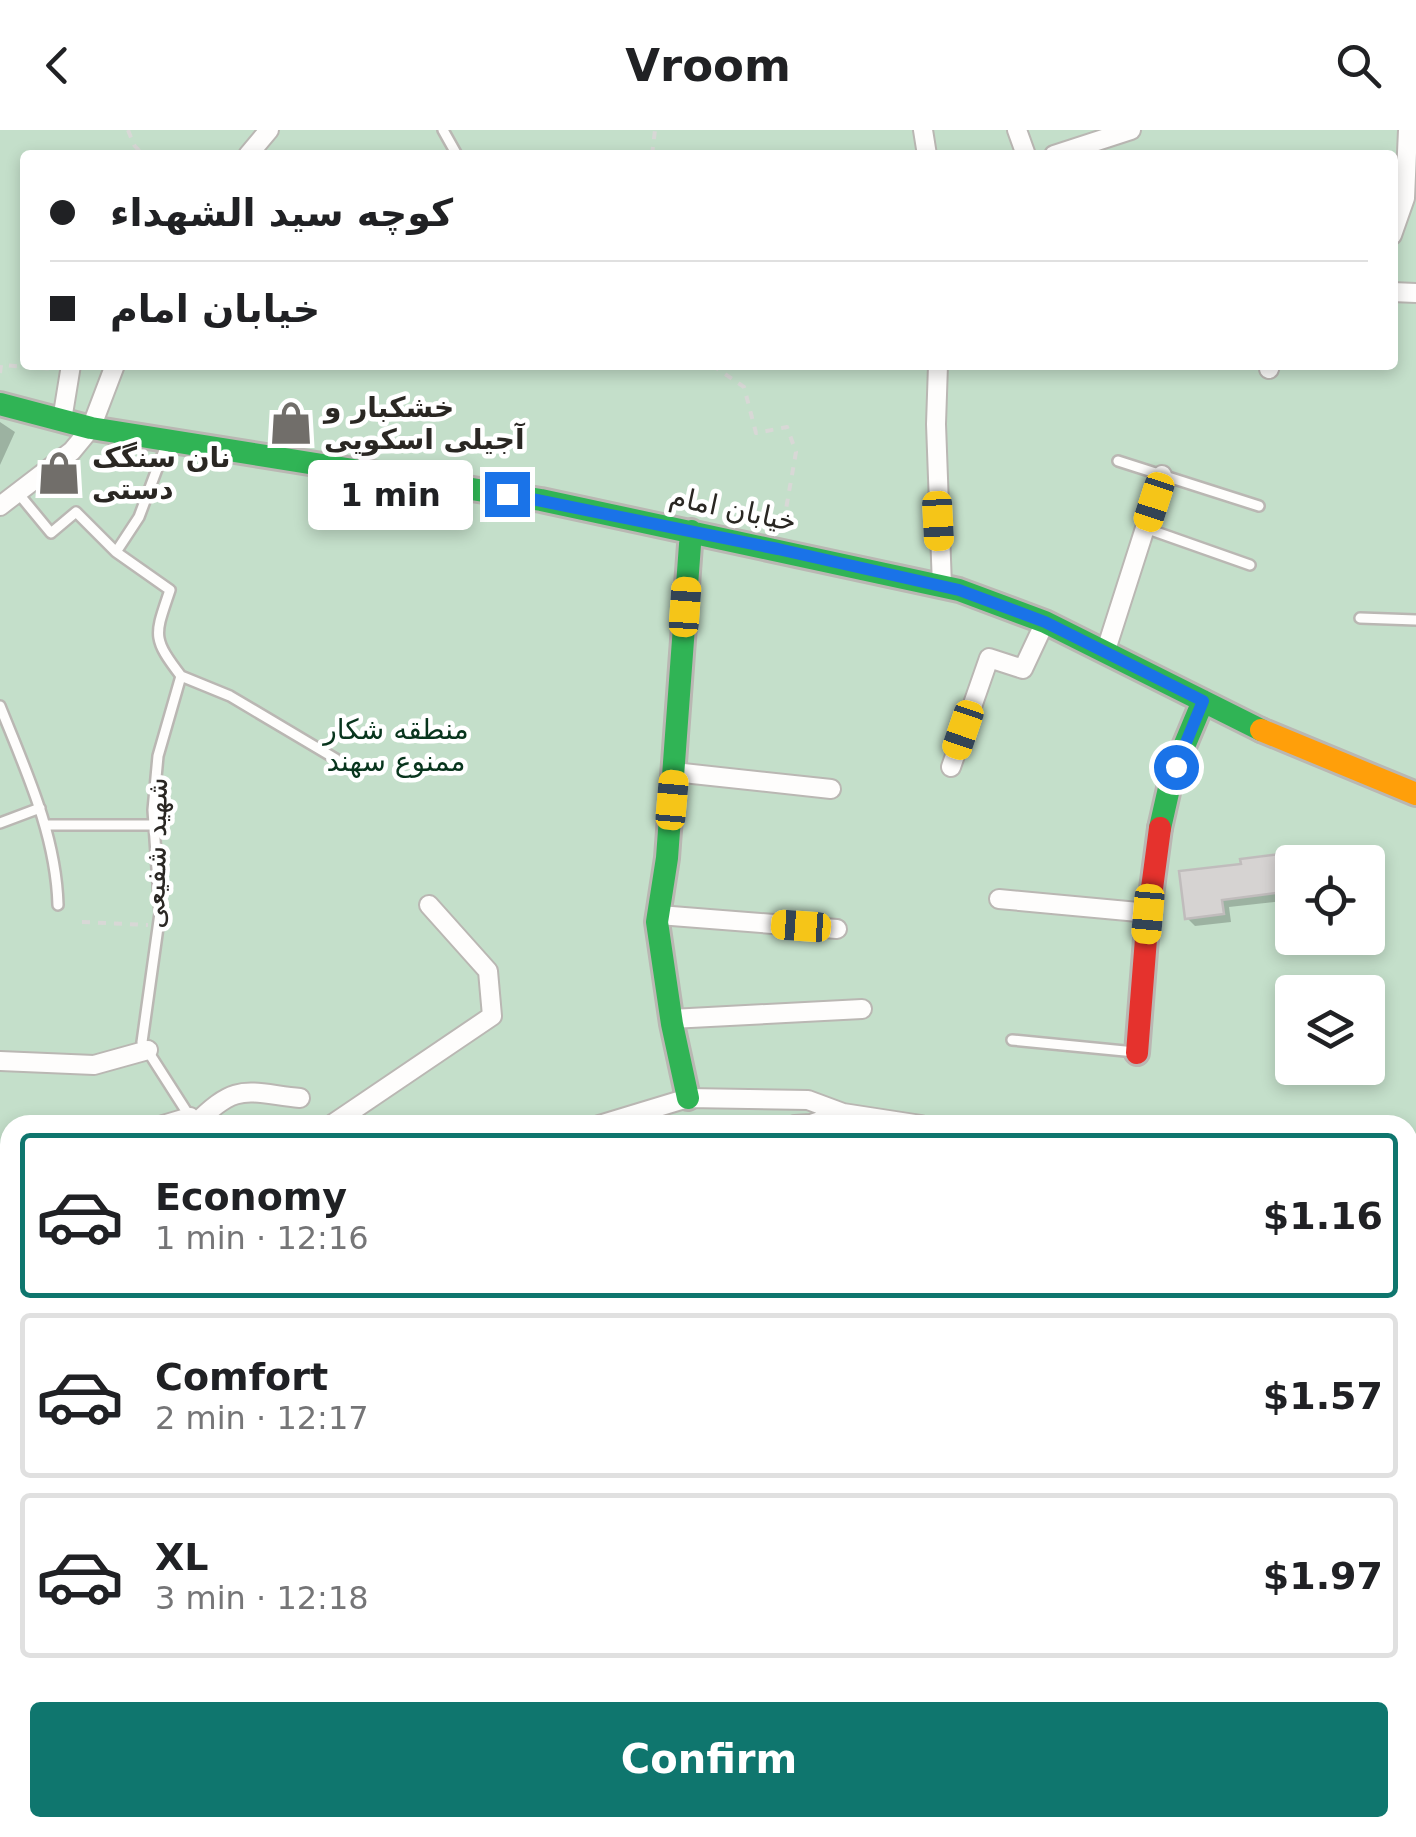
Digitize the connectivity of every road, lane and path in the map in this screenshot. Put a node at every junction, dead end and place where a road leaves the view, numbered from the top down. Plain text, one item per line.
1 (270, 130) edge
2 (1131, 130) edge
3 (1408, 130) edge
4 (252, 150) edge
5 (1069, 150) edge
6 (1398, 218) edge
7 (20, 366) edge
8 (70, 370) edge
9 (113, 370) edge
10 (719, 370) edge
11 (938, 370) edge
12 (0, 373) edge
13 (0, 404) edge
14 (62, 420) junction
15 (91, 428) junction
16 (168, 438) junction
17 (1118, 460) dead end
18 (1162, 475) junction
19 (18, 492) junction
20 (0, 506) edge
21 (1260, 506) dead end
22 (1145, 528) junction
23 (691, 531) junction
24 (778, 549) junction
25 (116, 552) junction
26 (1250, 565) dead end
27 (942, 586) junction
28 (1360, 618) dead end
29 (1416, 620) edge
30 (1045, 622) junction
31 (1106, 650) junction
32 (181, 676) junction
33 (1203, 701) junction
34 (0, 706) edge
35 (336, 759) dead end
36 (950, 767) dead end
37 (674, 772) junction
38 (831, 789) dead end
39 (1416, 794) edge
40 (40, 808) junction
41 (0, 823) edge
42 (44, 825) junction
43 (155, 825) junction
44 (999, 899) dead end
45 (58, 905) dead end
46 (429, 905) dead end
47 (1148, 914) junction
48 (658, 915) junction
49 (82, 922) dead end
50 (158, 925) junction
51 (837, 929) dead end
52 (862, 1009) dead end
53 (671, 1019) junction
54 (1012, 1040) dead end
55 (148, 1050) junction
56 (1138, 1053) joint
57 (0, 1061) edge
58 (300, 1098) dead end
59 (688, 1098) junction
60 (843, 1113) junction
61 (188, 1115) edge
62 (201, 1115) edge
63 (346, 1115) edge
64 (633, 1115) edge
65 (837, 1115) edge
66 (856, 1115) edge

1 - 4 street
2 - 5 street
3 - 6 street
7 - 12 path
8 - 14 street
9 - 15 street
10 - 24 path
11 - 27 street
13 - 14 street, خیابان امام
14 - 15 street, خیابان امام
15 - 16 street, خیابان امام
15 - 19 street
16 - 23 street, خیابان امام
16 - 25 lane
17 - 18 lane
18 - 21 lane
18 - 22 street
19 - 20 street
19 - 25 lane
22 - 26 lane
22 - 31 street
23 - 24 street, خیابان امام
23 - 37 street
24 - 27 street, خیابان امام
25 - 32 lane
27 - 30 street, خیابان امام
28 - 29 lane
30 - 31 street, خیابان امام
30 - 36 street
31 - 33 street, خیابان امام
32 - 35 lane
32 - 43 lane, شهید شفیعی
33 - 39 street, خیابان امام
33 - 47 street
34 - 40 lane
37 - 38 street
37 - 48 street
40 - 41 lane
40 - 42 lane
42 - 43 lane
42 - 45 lane
43 - 50 lane, شهید شفیعی
44 - 47 street
46 - 63 street
47 - 56 street
48 - 51 street
48 - 53 street
49 - 50 path
50 - 55 lane, شهید شفیعی
52 - 53 street
53 - 59 street
54 - 56 lane
55 - 57 street
55 - 61 lane
58 - 62 street
59 - 60 street
59 - 64 street
60 - 65 street
60 - 66 street

